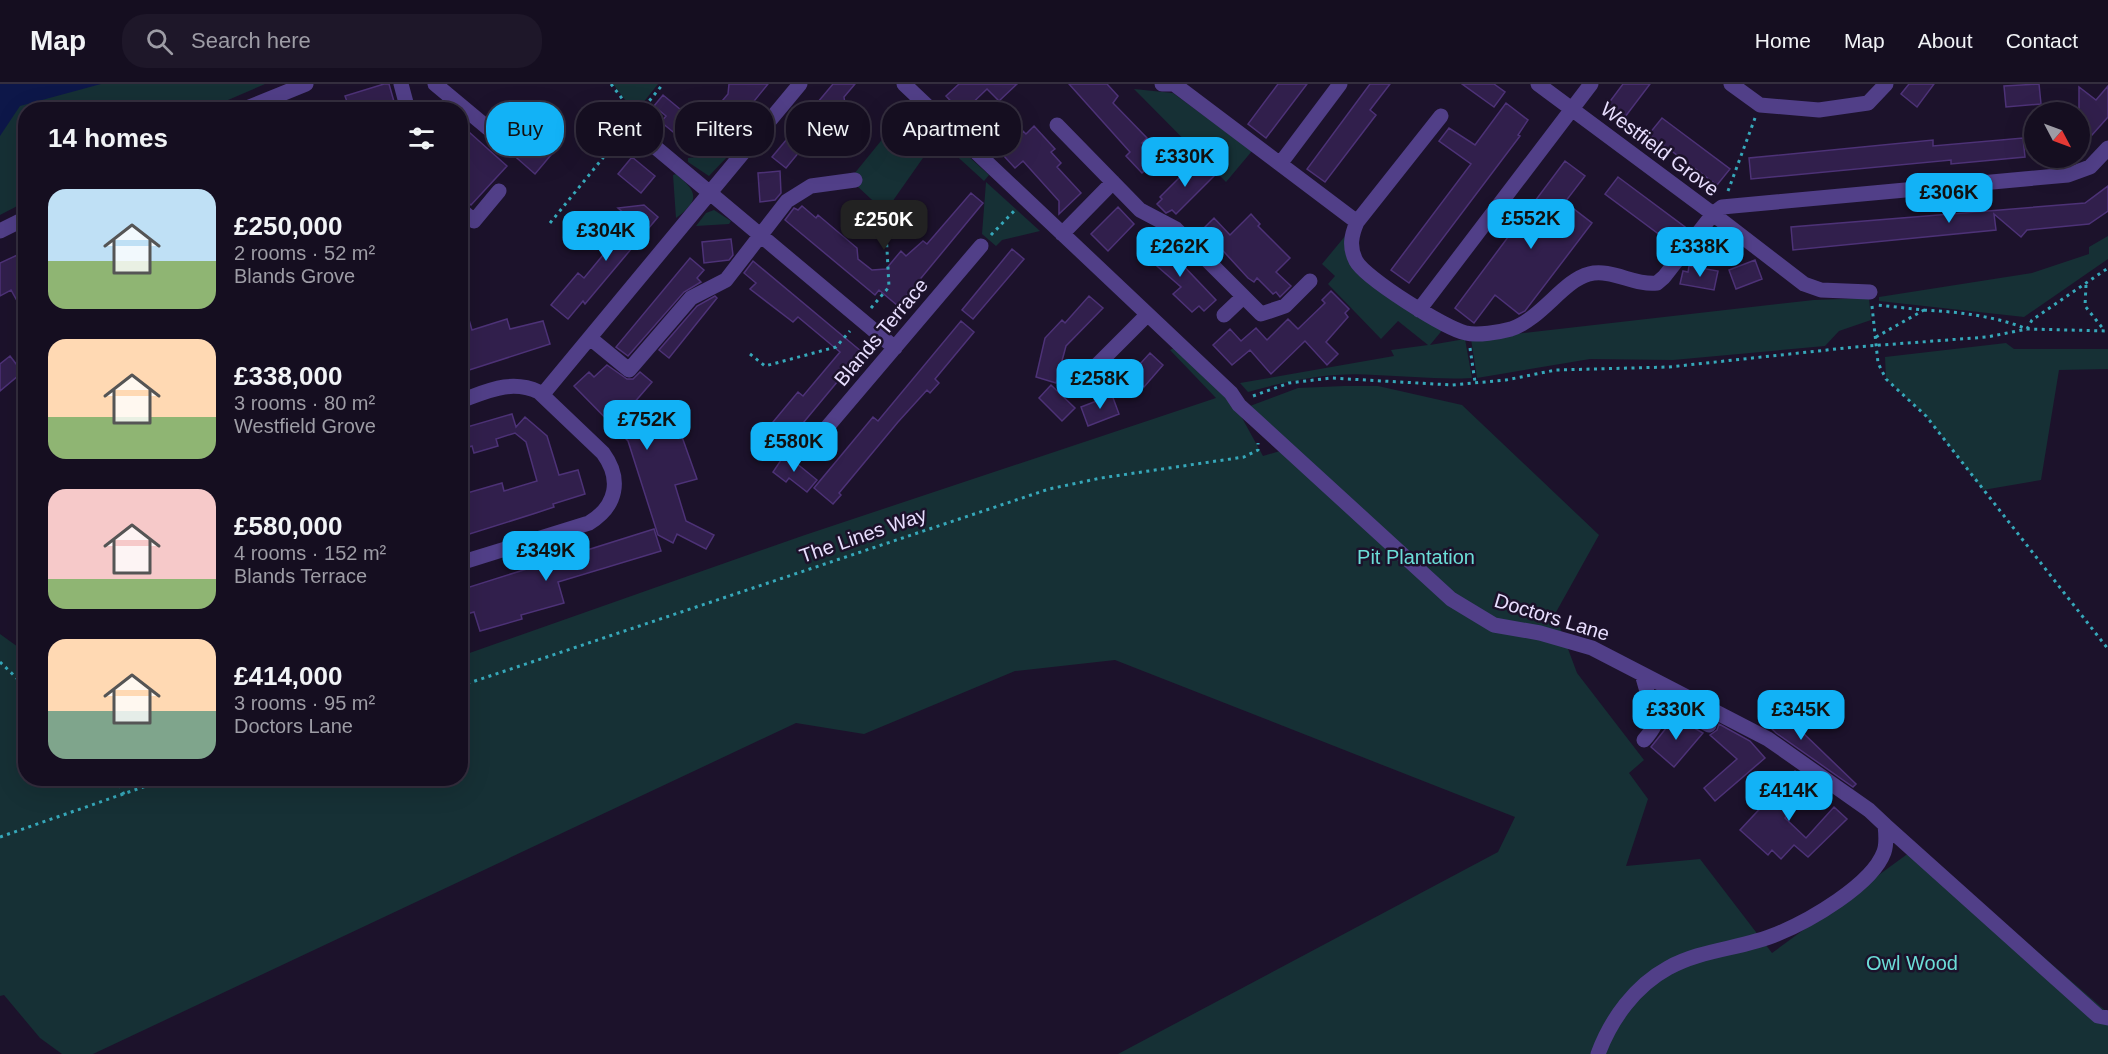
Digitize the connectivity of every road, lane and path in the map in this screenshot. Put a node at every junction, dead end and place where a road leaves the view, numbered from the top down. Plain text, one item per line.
1 (306, 84) edge
2 (401, 84) edge
3 (435, 84) edge
4 (611, 84) edge
5 (663, 84) edge
6 (800, 84) edge
7 (904, 84) edge
8 (1162, 84) edge
9 (1200, 84) edge
10 (1340, 84) edge
11 (1538, 84) edge
12 (1591, 84) edge
13 (1731, 84) edge
14 (1886, 84) edge
15 (1186, 93) junction
16 (262, 102) edge
17 (406, 102) edge
18 (456, 102) edge
19 (625, 102) edge
20 (648, 102) edge
21 (1760, 105) junction
22 (1572, 110) junction
23 (468, 112) edge
24 (1441, 116) dead end
25 (1057, 125) dead end
26 (486, 127) edge
27 (2108, 148) edge
28 (663, 153) edge
29 (604, 156) edge
30 (1280, 164) junction
31 (855, 180) dead end
32 (1113, 182) junction
33 (499, 191) dead end
34 (710, 192) junction
35 (1024, 200) junction
36 (1718, 211) junction
37 (468, 216) edge
38 (18, 222) edge
39 (1357, 222) junction
40 (550, 223) dead end
41 (0, 231) edge
42 (1062, 234) junction
43 (761, 235) junction
44 (981, 246) joint
45 (2108, 268) edge
46 (1310, 281) dead end
47 (2086, 285) junction
48 (1243, 297) junction
49 (1871, 299) junction
50 (1419, 310) junction
51 (1924, 310) junction
52 (1146, 315) junction
53 (1224, 315) dead end
54 (2027, 330) junction
55 (2107, 331) edge
56 (1467, 334) junction
57 (590, 338) junction
58 (1875, 338) junction
59 (1876, 345) junction
60 (895, 348) junction
61 (1089, 373) dead end
62 (1475, 382) junction
63 (543, 394) junction
64 (468, 397) edge
65 (1239, 405) junction
66 (1260, 426) junction
67 (812, 445) dead end
68 (468, 561) edge
69 (2108, 649) edge
70 (0, 662) edge
71 (1642, 674) junction
72 (18, 679) edge
73 (468, 683) edge
74 (1659, 707) junction
75 (1709, 725) dead end
76 (1644, 740) dead end
77 (120, 786) edge
78 (148, 786) edge
79 (124, 795) junction
80 (1885, 825) junction
81 (0, 837) edge
82 (2108, 1018) edge
83 (1598, 1054) edge

1 - 16 street
2 - 17 street
3 - 18 street
4 - 19 path
5 - 20 path
6 - 34 street
7 - 35 street, Doctors Lane
8 - 15 street
9 - 15 street
10 - 30 street
11 - 22 street, Westfield Grove
12 - 22 street
13 - 21 street
14 - 21 street
15 - 30 street
21 - 36 path
22 - 36 street, Westfield Grove
22 - 50 street
23 - 26 street
24 - 39 street
25 - 32 street
27 - 36 street, Westfield Grove
28 - 34 street
29 - 40 path
30 - 39 street
31 - 43 street
32 - 42 street
32 - 48 street
33 - 37 street
34 - 43 street
34 - 57 street
35 - 42 street, Doctors Lane
35 - 44 path
36 - 49 street
36 - 56 street
38 - 41 street
39 - 50 street
42 - 52 street, Doctors Lane
43 - 57 street
43 - 60 street
44 - 60 street, Blands Terrace
45 - 47 path
46 - 48 street
47 - 54 path
47 - 55 path
48 - 53 street
49 - 51 path
49 - 58 path
50 - 56 street
51 - 54 path
51 - 58 path
52 - 61 street
52 - 65 street, Doctors Lane
54 - 55 path
54 - 59 path
56 - 62 path
57 - 63 street
58 - 59 path
59 - 62 path
59 - 69 path
60 - 67 street, Blands Terrace
62 - 65 path
63 - 64 street
63 - 68 street
65 - 66 street, Doctors Lane
66 - 71 street, Doctors Lane
66 - 73 path, The Lines Way
70 - 72 path
71 - 74 street
71 - 80 street, Doctors Lane
74 - 75 street
74 - 76 street
77 - 79 path
78 - 79 path
79 - 81 path
80 - 82 street, Doctors Lane
80 - 83 street

